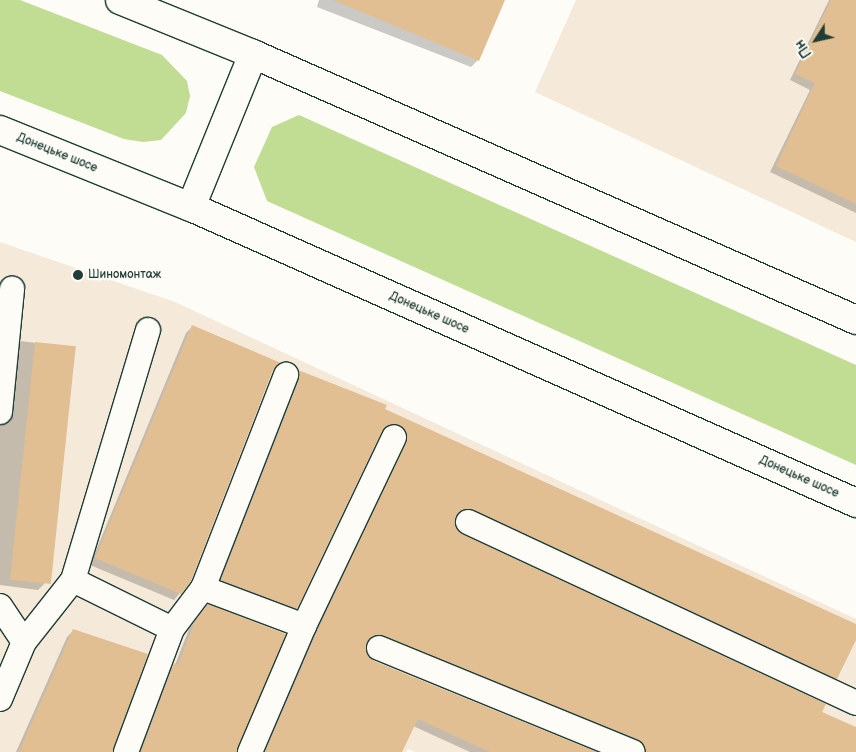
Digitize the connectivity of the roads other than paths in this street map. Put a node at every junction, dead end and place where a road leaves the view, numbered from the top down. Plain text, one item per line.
1 (120, 0) edge
2 (253, 54) junction
3 (0, 130) edge
4 (191, 207) junction
5 (12, 289) dead end
6 (856, 320) edge
7 (148, 330) dead end
8 (286, 375) dead end
9 (0, 412) edge
10 (394, 437) dead end
11 (856, 502) edge
12 (468, 522) dead end
13 (73, 580) junction
14 (203, 588) junction
15 (0, 606) edge
16 (304, 626) junction
17 (172, 629) junction
18 (24, 642) junction
19 (379, 648) dead end
20 (0, 699) edge
21 (856, 702) edge
22 (126, 752) edge
23 (250, 752) edge
24 (633, 752) edge

1 - 2 highway
2 - 4 highway
2 - 6 highway
3 - 4 highway, Донецьке шосе
4 - 11 highway, Донецьке шосе
5 - 9 lane
7 - 13 lane
8 - 14 lane
10 - 16 lane
12 - 21 lane
13 - 17 lane
13 - 18 lane
14 - 16 lane
14 - 17 lane
15 - 18 lane
16 - 23 lane
17 - 22 lane
18 - 20 lane
19 - 24 lane

